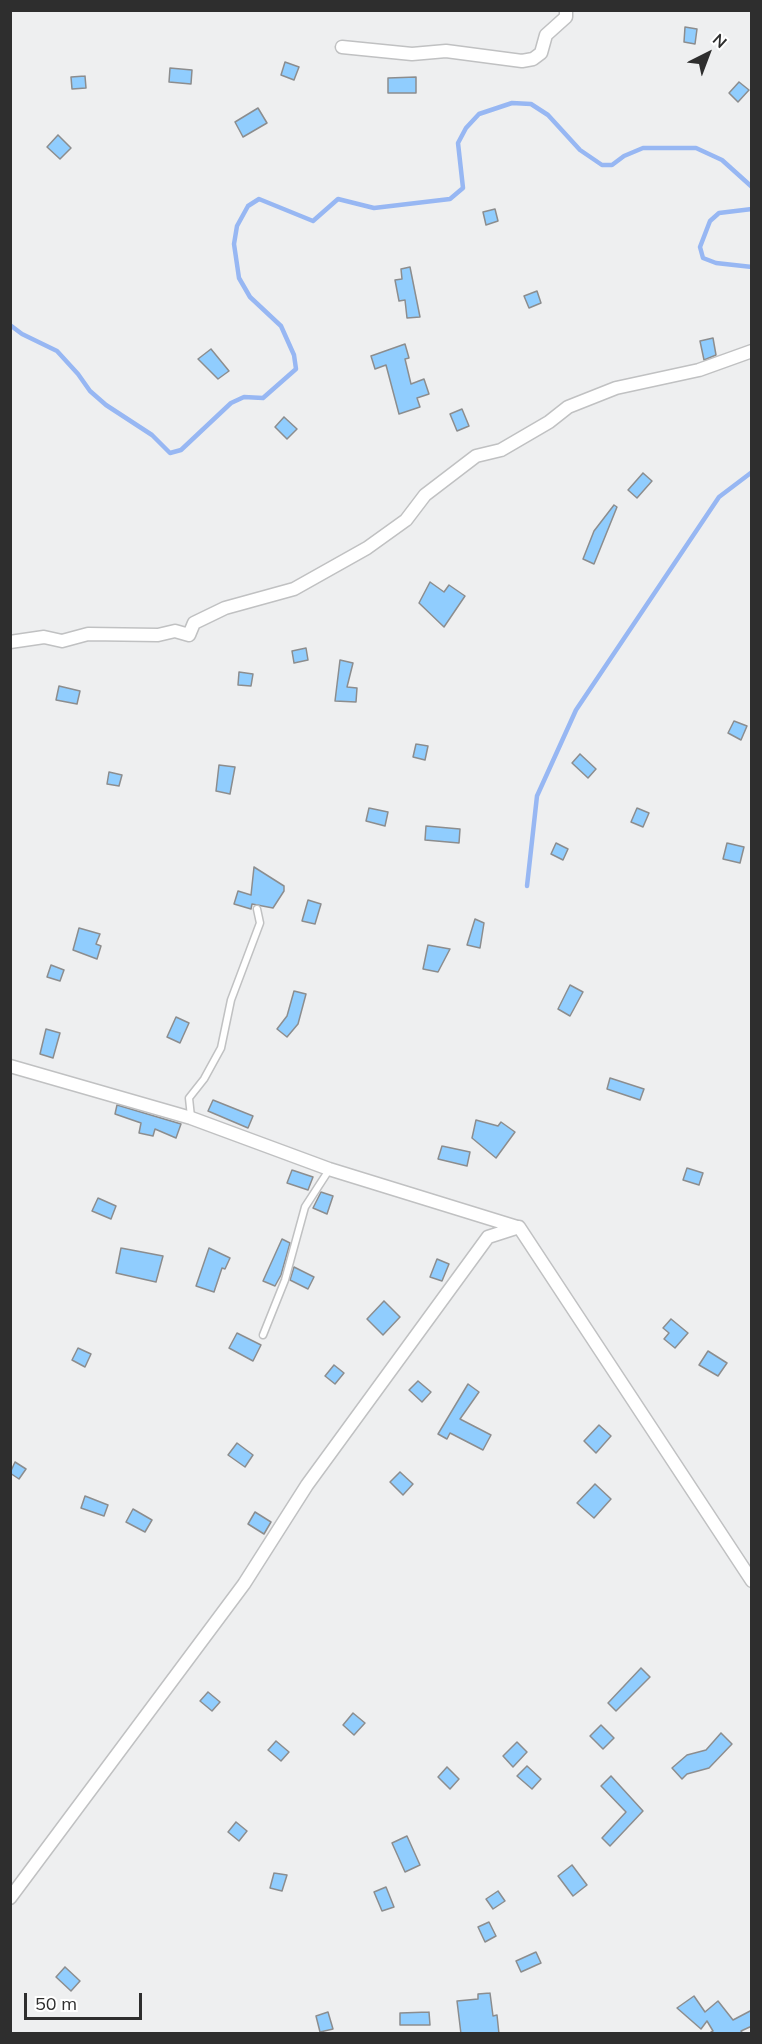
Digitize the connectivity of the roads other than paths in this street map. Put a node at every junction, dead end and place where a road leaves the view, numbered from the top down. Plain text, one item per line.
1 (566, 10) edge
2 (342, 47) dead end
3 (752, 351) edge
4 (10, 642) edge
5 (257, 909) dead end
6 (10, 1066) edge
7 (191, 1118) junction
8 (329, 1169) junction
9 (519, 1227) junction
10 (263, 1335) dead end
11 (752, 1581) edge
12 (10, 1898) edge

1 - 2 street
3 - 4 street
5 - 7 lane
6 - 7 street
7 - 8 street
8 - 9 street
8 - 10 lane
9 - 11 street
9 - 12 street

